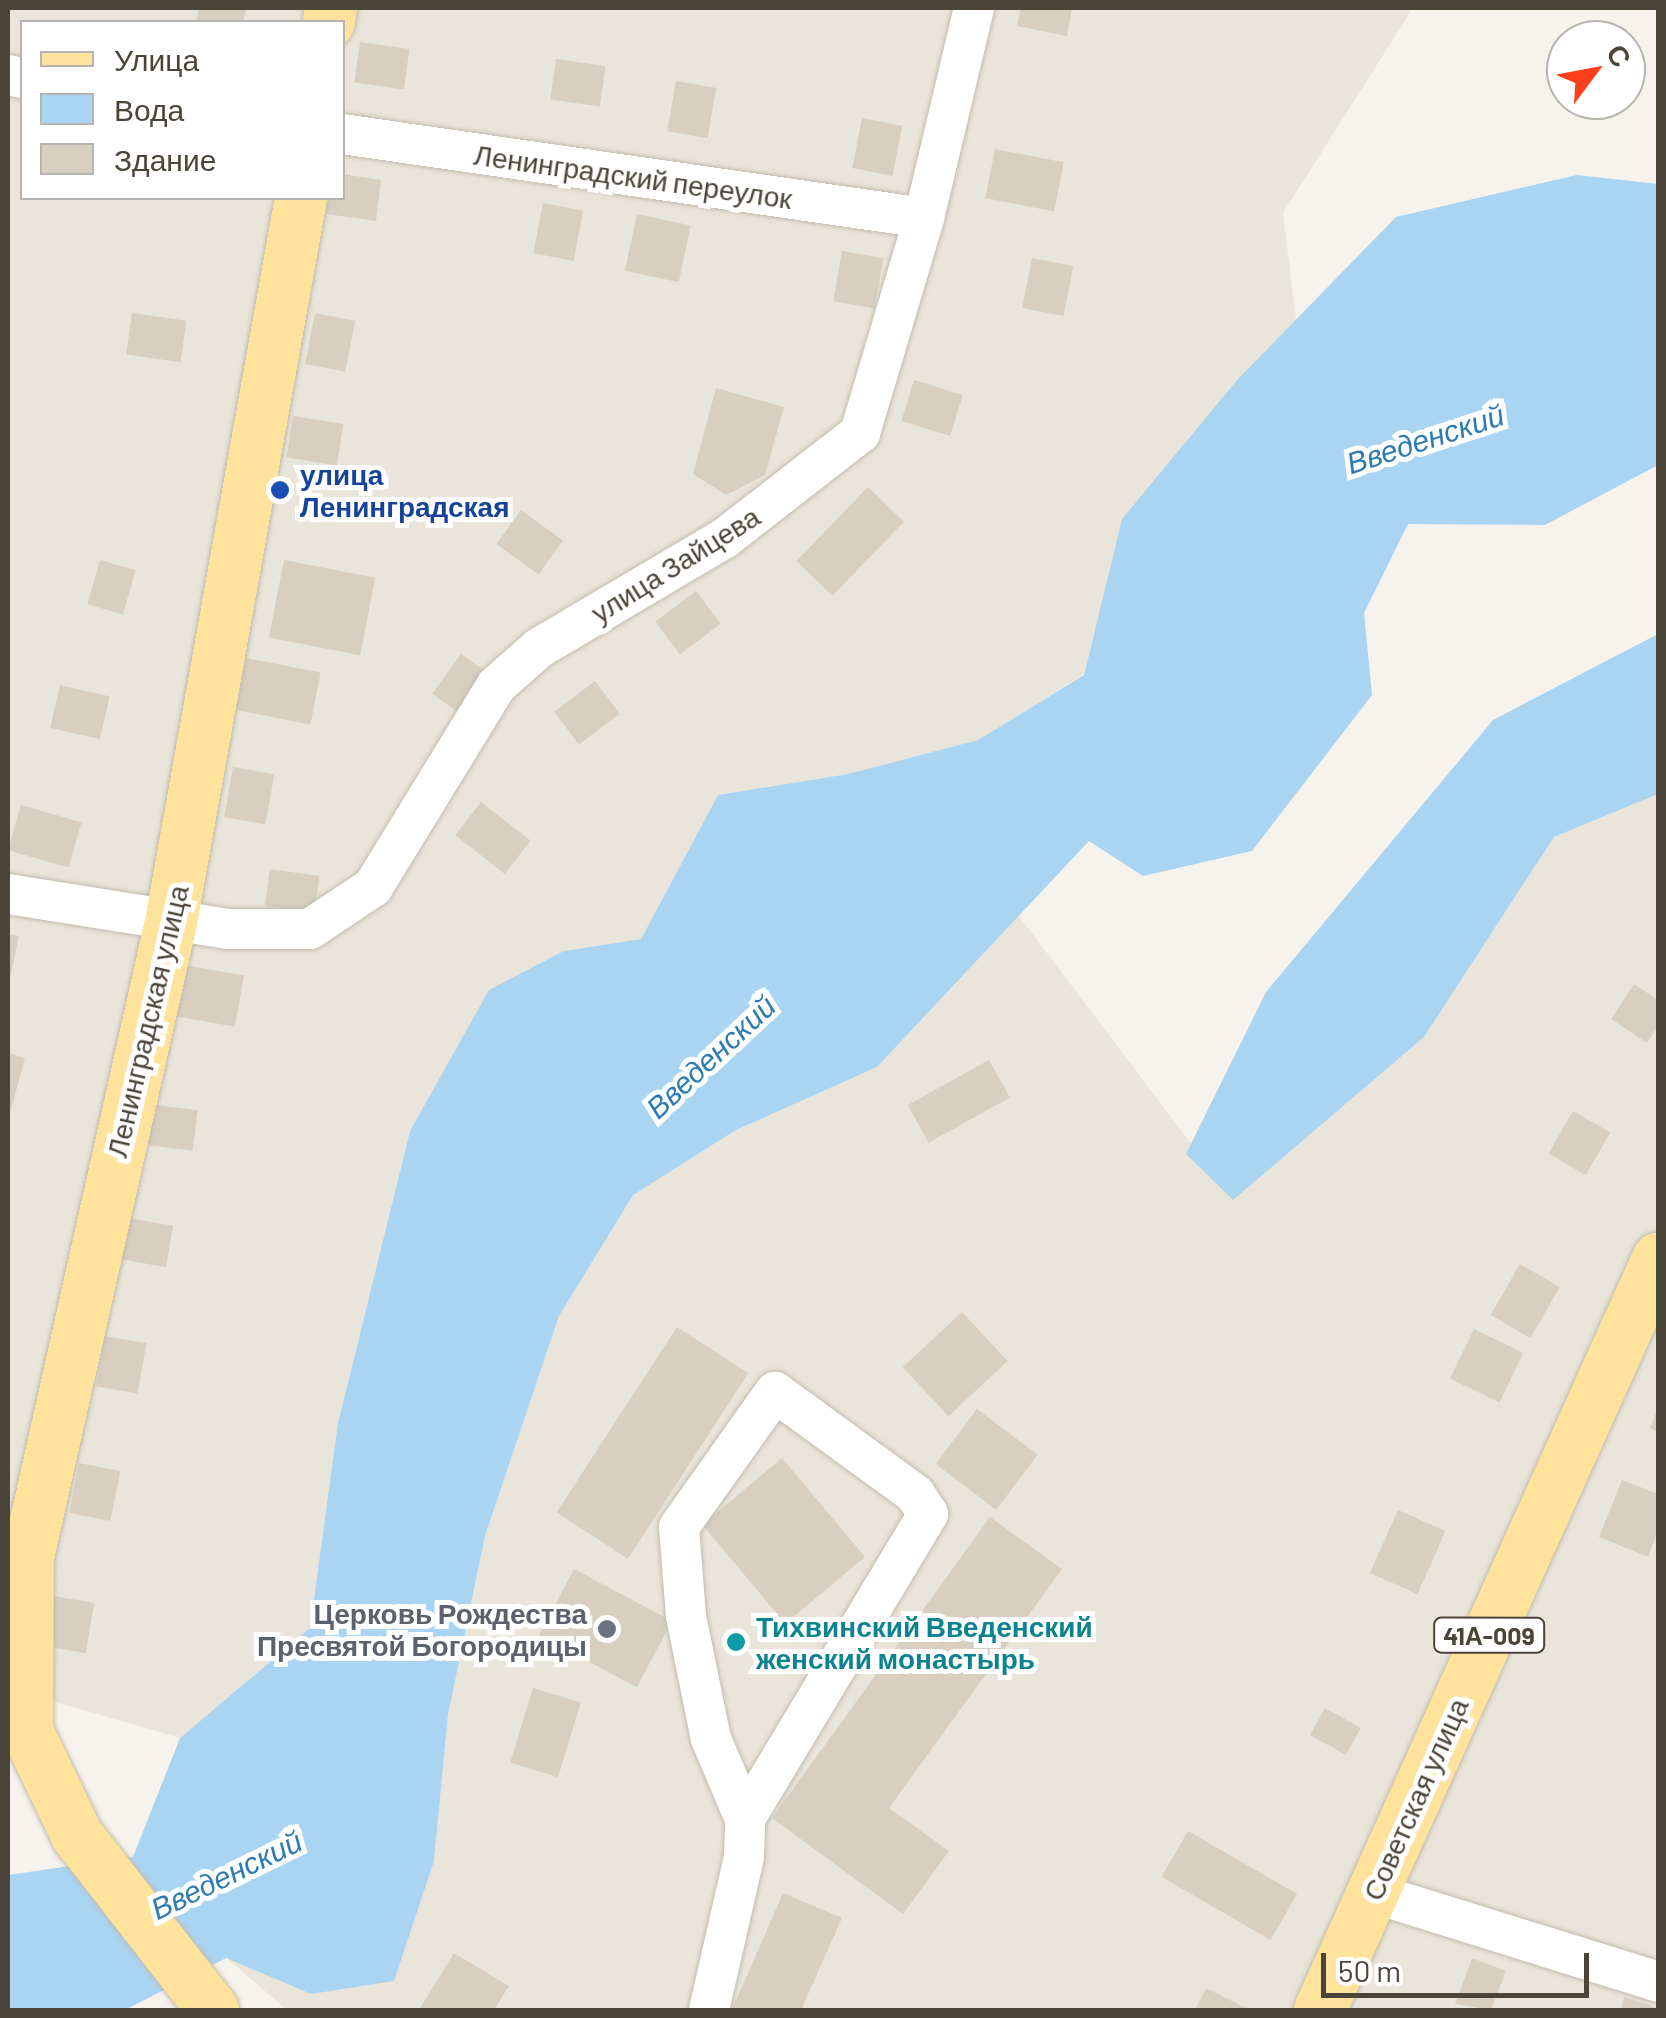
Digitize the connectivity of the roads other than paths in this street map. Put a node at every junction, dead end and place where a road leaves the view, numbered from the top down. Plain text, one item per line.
1 (974, 8) edge
2 (345, 134) edge
3 (301, 200) edge
4 (924, 218) junction
5 (8, 894) edge
6 (172, 922) junction
7 (1658, 1259) edge
8 (17, 1736) edge
9 (745, 1819) junction
10 (1373, 1893) junction
11 (1658, 1982) edge
12 (205, 2002) edge
13 (709, 2010) edge
14 (1320, 2010) edge

1 - 4 street, улица Зайцева
2 - 4 street, Ленинградский переулок
3 - 6 main road, Ленинградская улица
4 - 6 street, улица Зайцева
5 - 6 street, улица Зайцева
6 - 8 main road, Ленинградская улица
7 - 10 main road, Советская улица / 41А-009
8 - 12 main road, Ленинградская улица
9 - 9 street
9 - 13 street
10 - 11 street
10 - 14 main road, Советская улица / 41А-009

